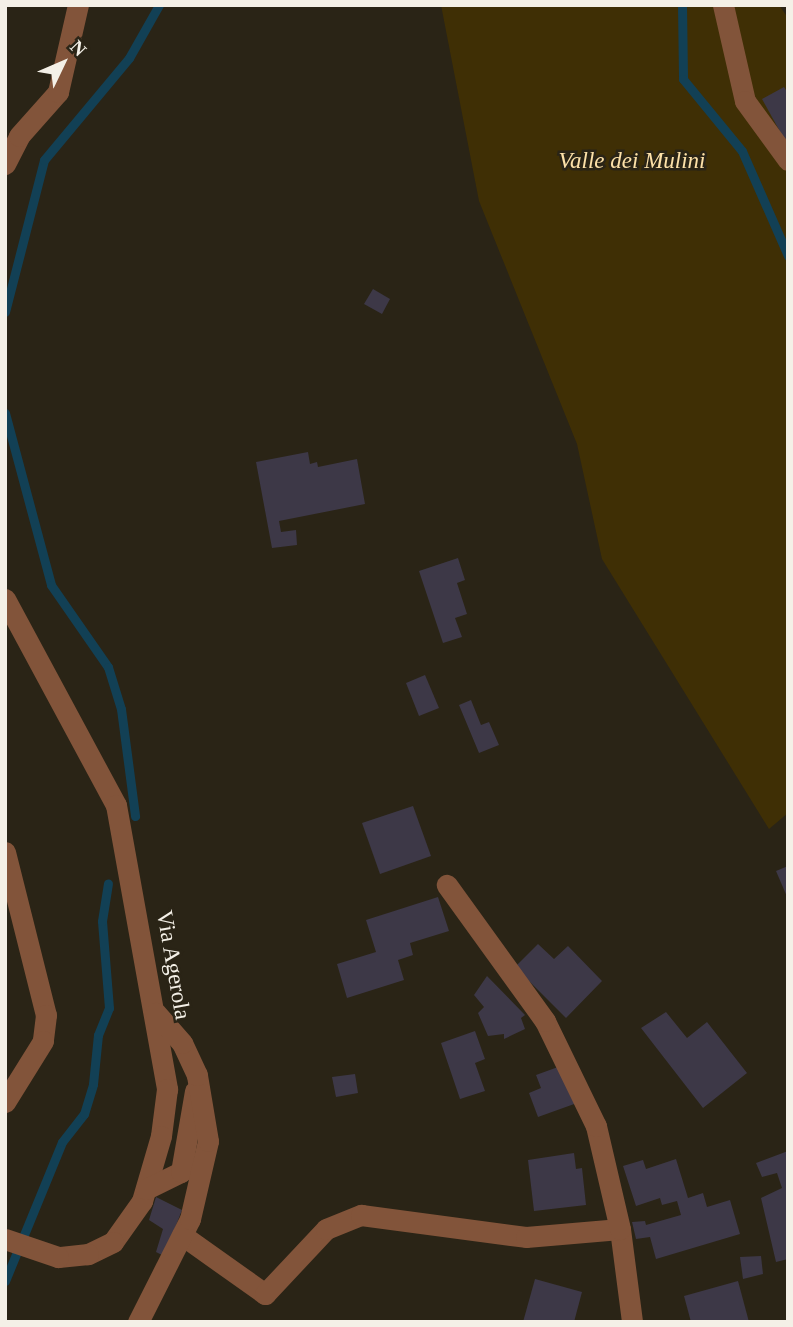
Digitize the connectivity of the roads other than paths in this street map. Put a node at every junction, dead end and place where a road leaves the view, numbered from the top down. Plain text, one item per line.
1 (78, 5) edge
2 (723, 5) edge
3 (788, 160) edge
4 (5, 163) edge
5 (5, 599) edge
6 (5, 852) edge
7 (447, 885) dead end
8 (156, 1013) junction
9 (197, 1075) junction
10 (5, 1102) edge
11 (146, 1189) junction
12 (620, 1229) junction
13 (182, 1235) junction
14 (7, 1241) edge
15 (138, 1322) edge
16 (632, 1322) edge

1 - 4 street
2 - 3 street
5 - 8 street, Via Agerola
6 - 10 street
7 - 12 street
8 - 9 street
8 - 11 street, Via Agerola
9 - 11 street
9 - 13 street
11 - 14 street, Via Agerola
12 - 13 street
12 - 16 street
13 - 15 street

